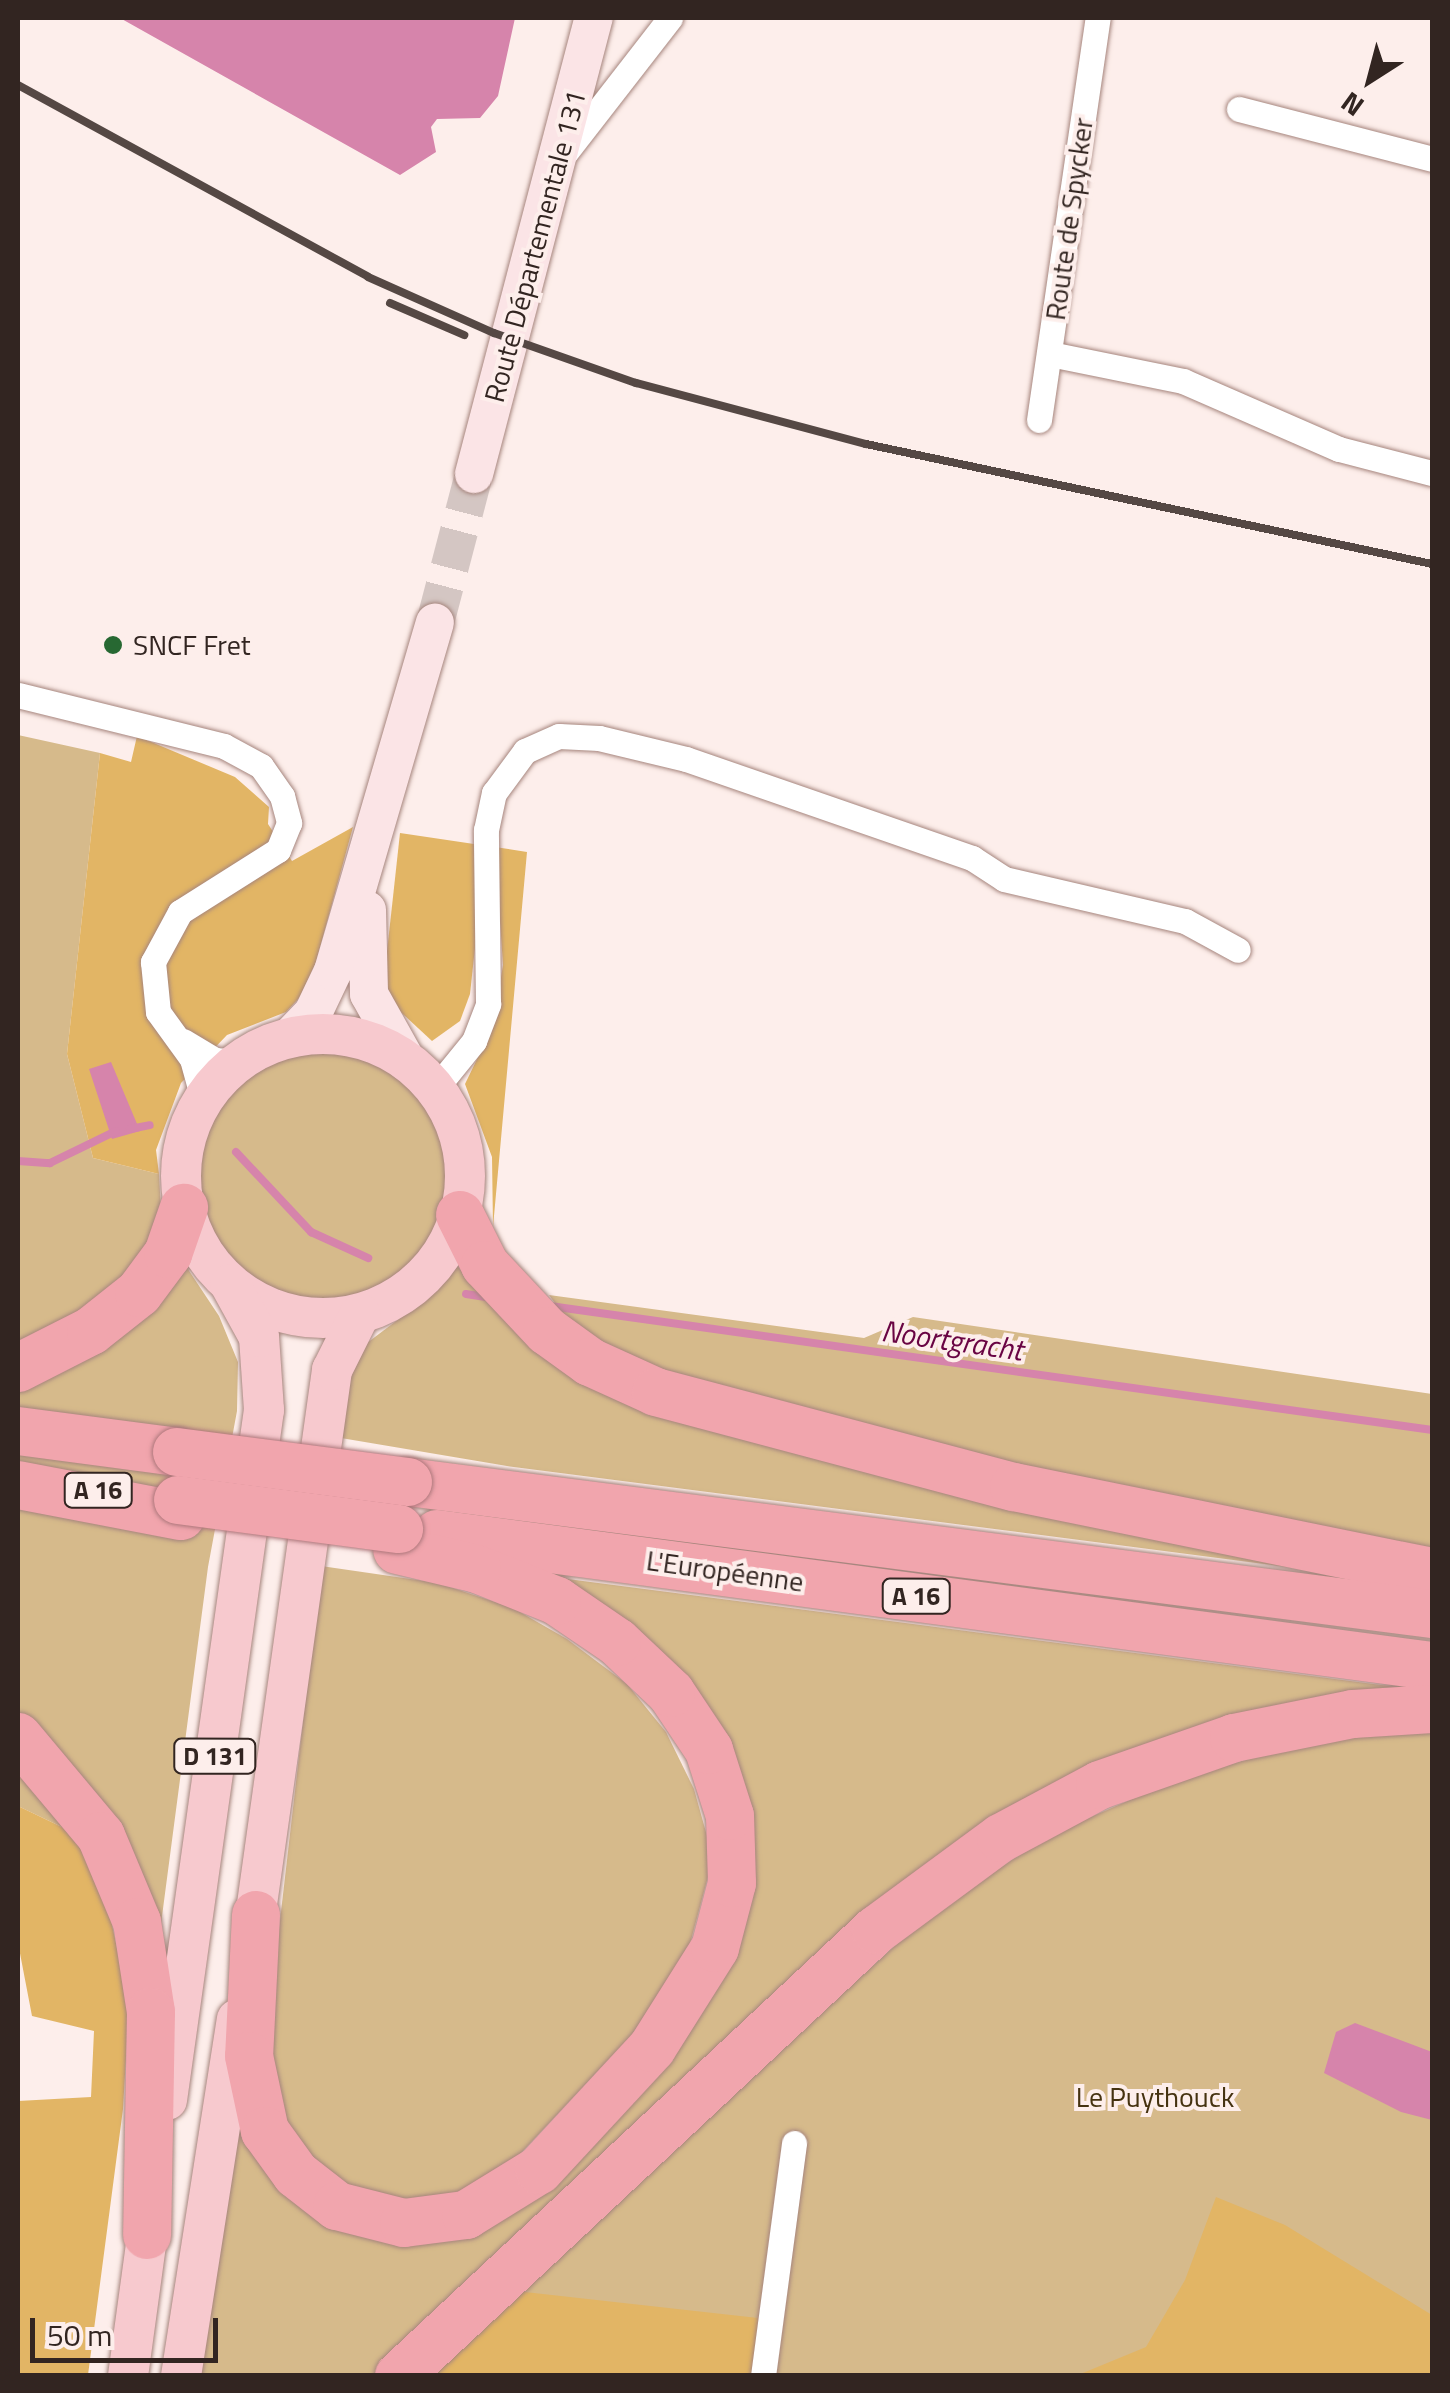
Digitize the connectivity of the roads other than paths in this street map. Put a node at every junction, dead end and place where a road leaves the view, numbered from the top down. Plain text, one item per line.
1 (594, 18) edge
2 (670, 18) edge
3 (1098, 18) edge
4 (1239, 109) dead end
5 (1432, 159) edge
6 (558, 164) junction
7 (1050, 354) junction
8 (1038, 420) dead end
9 (474, 474) tunnel mouth
10 (1432, 474) edge
11 (435, 624) tunnel mouth
12 (18, 696) edge
13 (377, 836) junction
14 (1238, 950) dead end
15 (168, 1027) junction
16 (289, 1038) junction
17 (237, 1062) junction
18 (421, 1075) junction
19 (203, 1099) junction
20 (184, 1208) junction
21 (460, 1215) junction
22 (230, 1284) junction
23 (360, 1314) junction
24 (18, 1368) edge
25 (18, 1431) edge
26 (18, 1482) edge
27 (398, 1539) junction
28 (1432, 1572) edge
29 (1432, 1614) edge
30 (1432, 1666) edge
31 (1432, 1709) edge
32 (18, 1736) edge
33 (256, 1915) junction
34 (794, 2142) dead end
35 (147, 2236) junction
36 (128, 2376) edge
37 (181, 2376) edge
38 (399, 2376) edge
39 (763, 2376) edge

1 - 6 main road, Route Départementale 131
2 - 6 street
3 - 7 street, Route de Spycker
4 - 5 street
6 - 9 main road, Route Départementale 131
7 - 8 street, Route de Spycker
7 - 10 street
11 - 13 main road
12 - 15 street
13 - 16 main road
13 - 18 main road
14 - 18 street
15 - 17 street
15 - 19 street
16 - 17 main road
16 - 18 main road
17 - 19 main road
18 - 21 main road
19 - 20 main road
20 - 22 main road
20 - 24 highway
21 - 23 main road
21 - 28 highway
22 - 23 main road
22 - 35 main road, D 131
23 - 33 main road, D 131
25 - 29 highway, L'Européenne / A 16, bridge
26 - 27 highway, L'Européenne / A 16, bridge
27 - 30 highway, L'Européenne / A 16
27 - 33 highway
31 - 38 highway
32 - 35 highway
33 - 37 main road, D 131
34 - 39 street
35 - 36 main road, D 131

